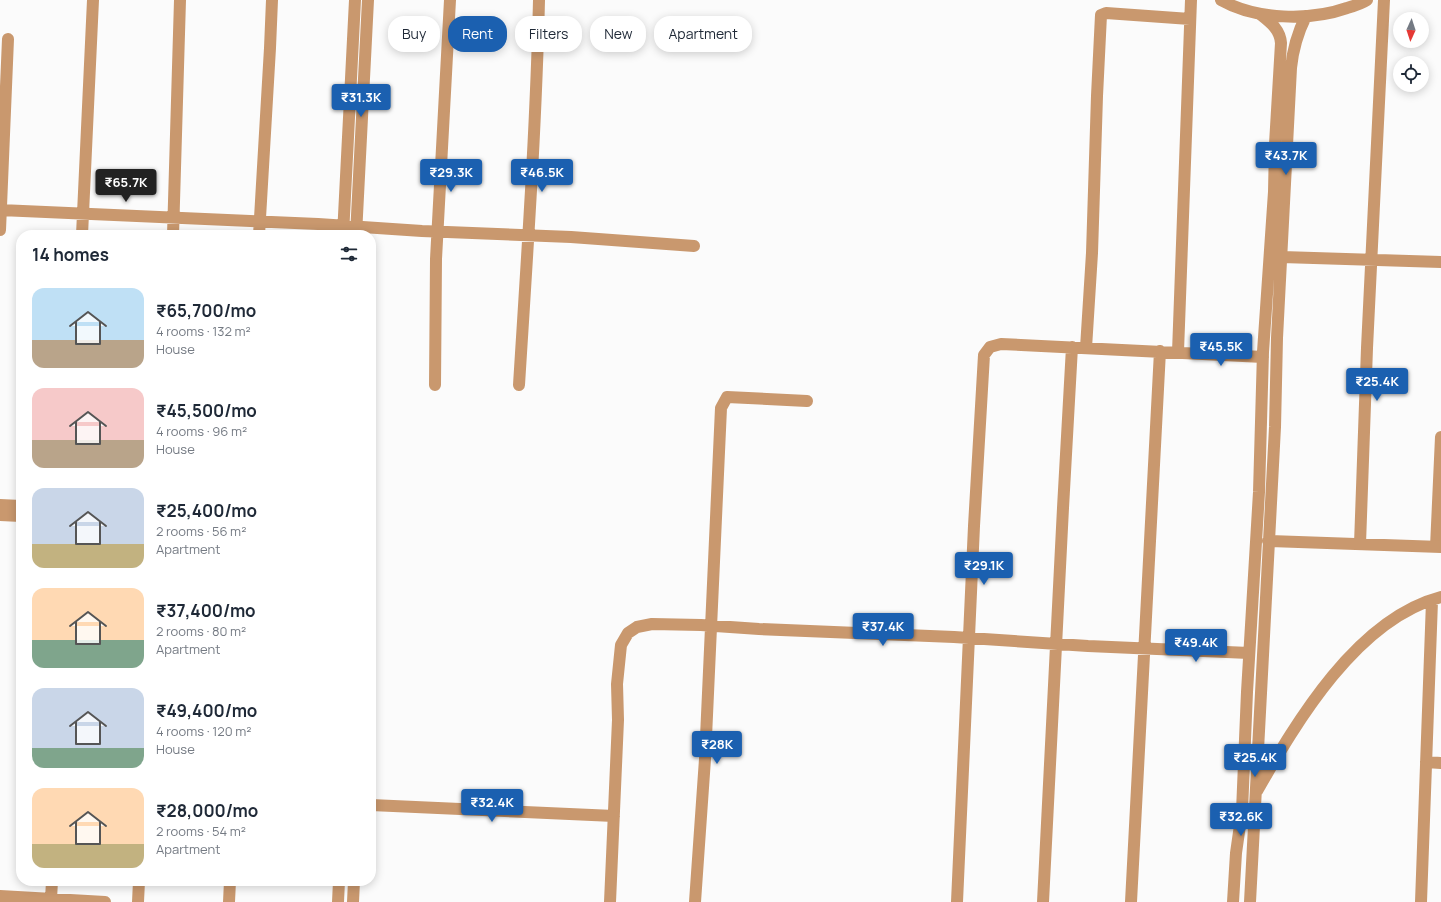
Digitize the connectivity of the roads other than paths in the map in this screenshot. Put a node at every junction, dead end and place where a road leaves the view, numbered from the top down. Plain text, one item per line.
1 (93, 0) edge
2 (180, 0) edge
3 (272, 0) edge
4 (355, 0) edge
5 (368, 0) edge
6 (450, 0) edge
7 (539, 0) edge
8 (1191, 0) edge
9 (1221, 0) edge
10 (1367, 0) edge
11 (1384, 0) edge
12 (1260, 14) junction
13 (1306, 16) junction
14 (1190, 18) junction
15 (8, 39) dead end
16 (0, 210) edge
17 (83, 214) junction
18 (174, 217) junction
19 (260, 221) junction
20 (0, 230) edge
21 (82, 230) edge
22 (173, 230) edge
23 (259, 230) edge
24 (343, 230) edge
25 (356, 230) edge
26 (376, 231) edge
27 (438, 231) junction
28 (528, 235) junction
29 (694, 246) dead end
30 (1282, 257) junction
31 (1371, 259) junction
32 (1441, 262) edge
33 (1072, 347) junction
34 (1086, 348) junction
35 (1160, 351) junction
36 (1178, 352) junction
37 (1263, 357) junction
38 (435, 385) dead end
39 (519, 385) dead end
40 (807, 401) dead end
41 (1441, 437) edge
42 (0, 505) edge
43 (16, 506) edge
44 (0, 516) edge
45 (16, 516) edge
46 (1268, 541) junction
47 (1360, 544) junction
48 (1438, 547) edge
49 (1436, 599) edge
50 (712, 626) junction
51 (969, 638) junction
52 (1056, 645) junction
53 (1144, 649) junction
54 (1249, 653) junction
55 (1426, 762) junction
56 (1441, 763) edge
57 (1255, 794) junction
58 (376, 805) edge
59 (1242, 811) junction
60 (614, 816) junction
61 (52, 886) edge
62 (139, 886) edge
63 (230, 886) edge
64 (339, 886) edge
65 (354, 886) edge
66 (0, 896) edge
67 (51, 899) junction
68 (105, 902) edge
69 (138, 902) edge
70 (229, 902) edge
71 (338, 902) edge
72 (353, 902) edge
73 (610, 902) edge
74 (695, 902) edge
75 (956, 902) edge
76 (1044, 902) edge
77 (1131, 902) edge
78 (1233, 902) edge
79 (1250, 902) edge
80 (1421, 902) edge

1 - 17 street
2 - 18 street
3 - 19 street
4 - 24 street
5 - 25 street
6 - 27 street
7 - 28 street
8 - 14 street
9 - 12 street
10 - 13 street
11 - 31 street
12 - 13 street
12 - 37 street
13 - 30 street
14 - 34 street
14 - 36 street
15 - 16 street
16 - 17 street
16 - 20 street
17 - 18 street
17 - 21 street
18 - 19 street
18 - 22 street
19 - 23 street
19 - 24 street
26 - 27 street
27 - 28 street
27 - 38 street
28 - 29 street
28 - 39 street
30 - 31 street
30 - 46 street
31 - 32 street
31 - 47 street
33 - 34 street
33 - 51 street
33 - 52 street
34 - 35 street
35 - 36 street
35 - 53 street
36 - 37 street
37 - 54 street
40 - 50 street
41 - 48 street
42 - 43 street
44 - 45 street
46 - 47 street
46 - 57 street
47 - 48 street
49 - 55 street
49 - 57 street
50 - 51 street
50 - 60 street
50 - 74 street
51 - 52 street
51 - 75 street
52 - 53 street
52 - 76 street
53 - 54 street
53 - 77 street
54 - 59 street
55 - 56 street
55 - 80 street
57 - 59 street
57 - 79 street
58 - 60 street
59 - 78 street
60 - 73 street
61 - 67 street
62 - 69 street
63 - 70 street
64 - 71 street
65 - 72 street
66 - 67 street
67 - 68 street

